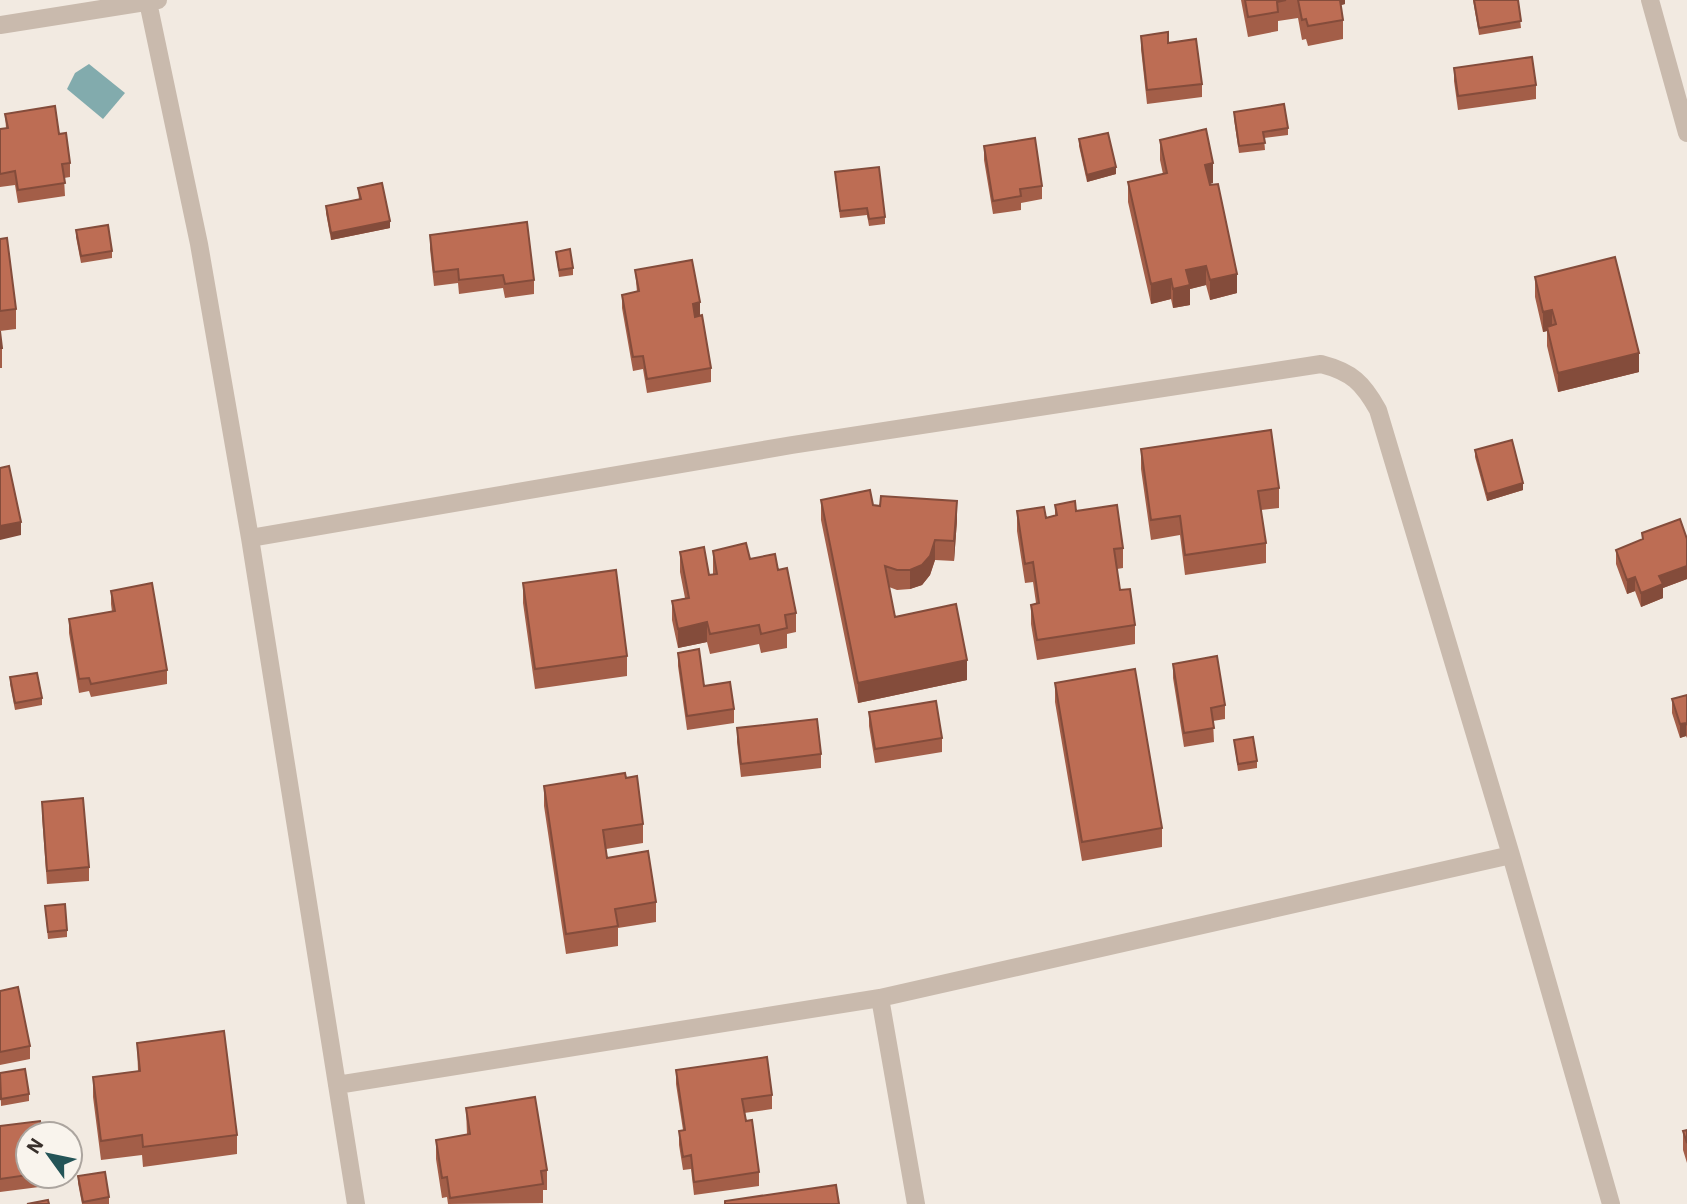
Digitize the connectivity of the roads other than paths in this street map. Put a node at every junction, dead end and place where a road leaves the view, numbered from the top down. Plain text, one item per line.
1 (1650, 0) edge
2 (153, 1) edge
3 (0, 25) edge
4 (1687, 133) edge
5 (250, 538) junction
6 (1511, 855) junction
7 (880, 999) junction
8 (337, 1085) junction
9 (356, 1204) edge
10 (916, 1204) edge
11 (1611, 1204) edge

1 - 4 street
2 - 3 street
2 - 5 street
5 - 6 street
5 - 8 street
6 - 7 street
6 - 11 street
7 - 8 street
7 - 10 street
8 - 9 street

